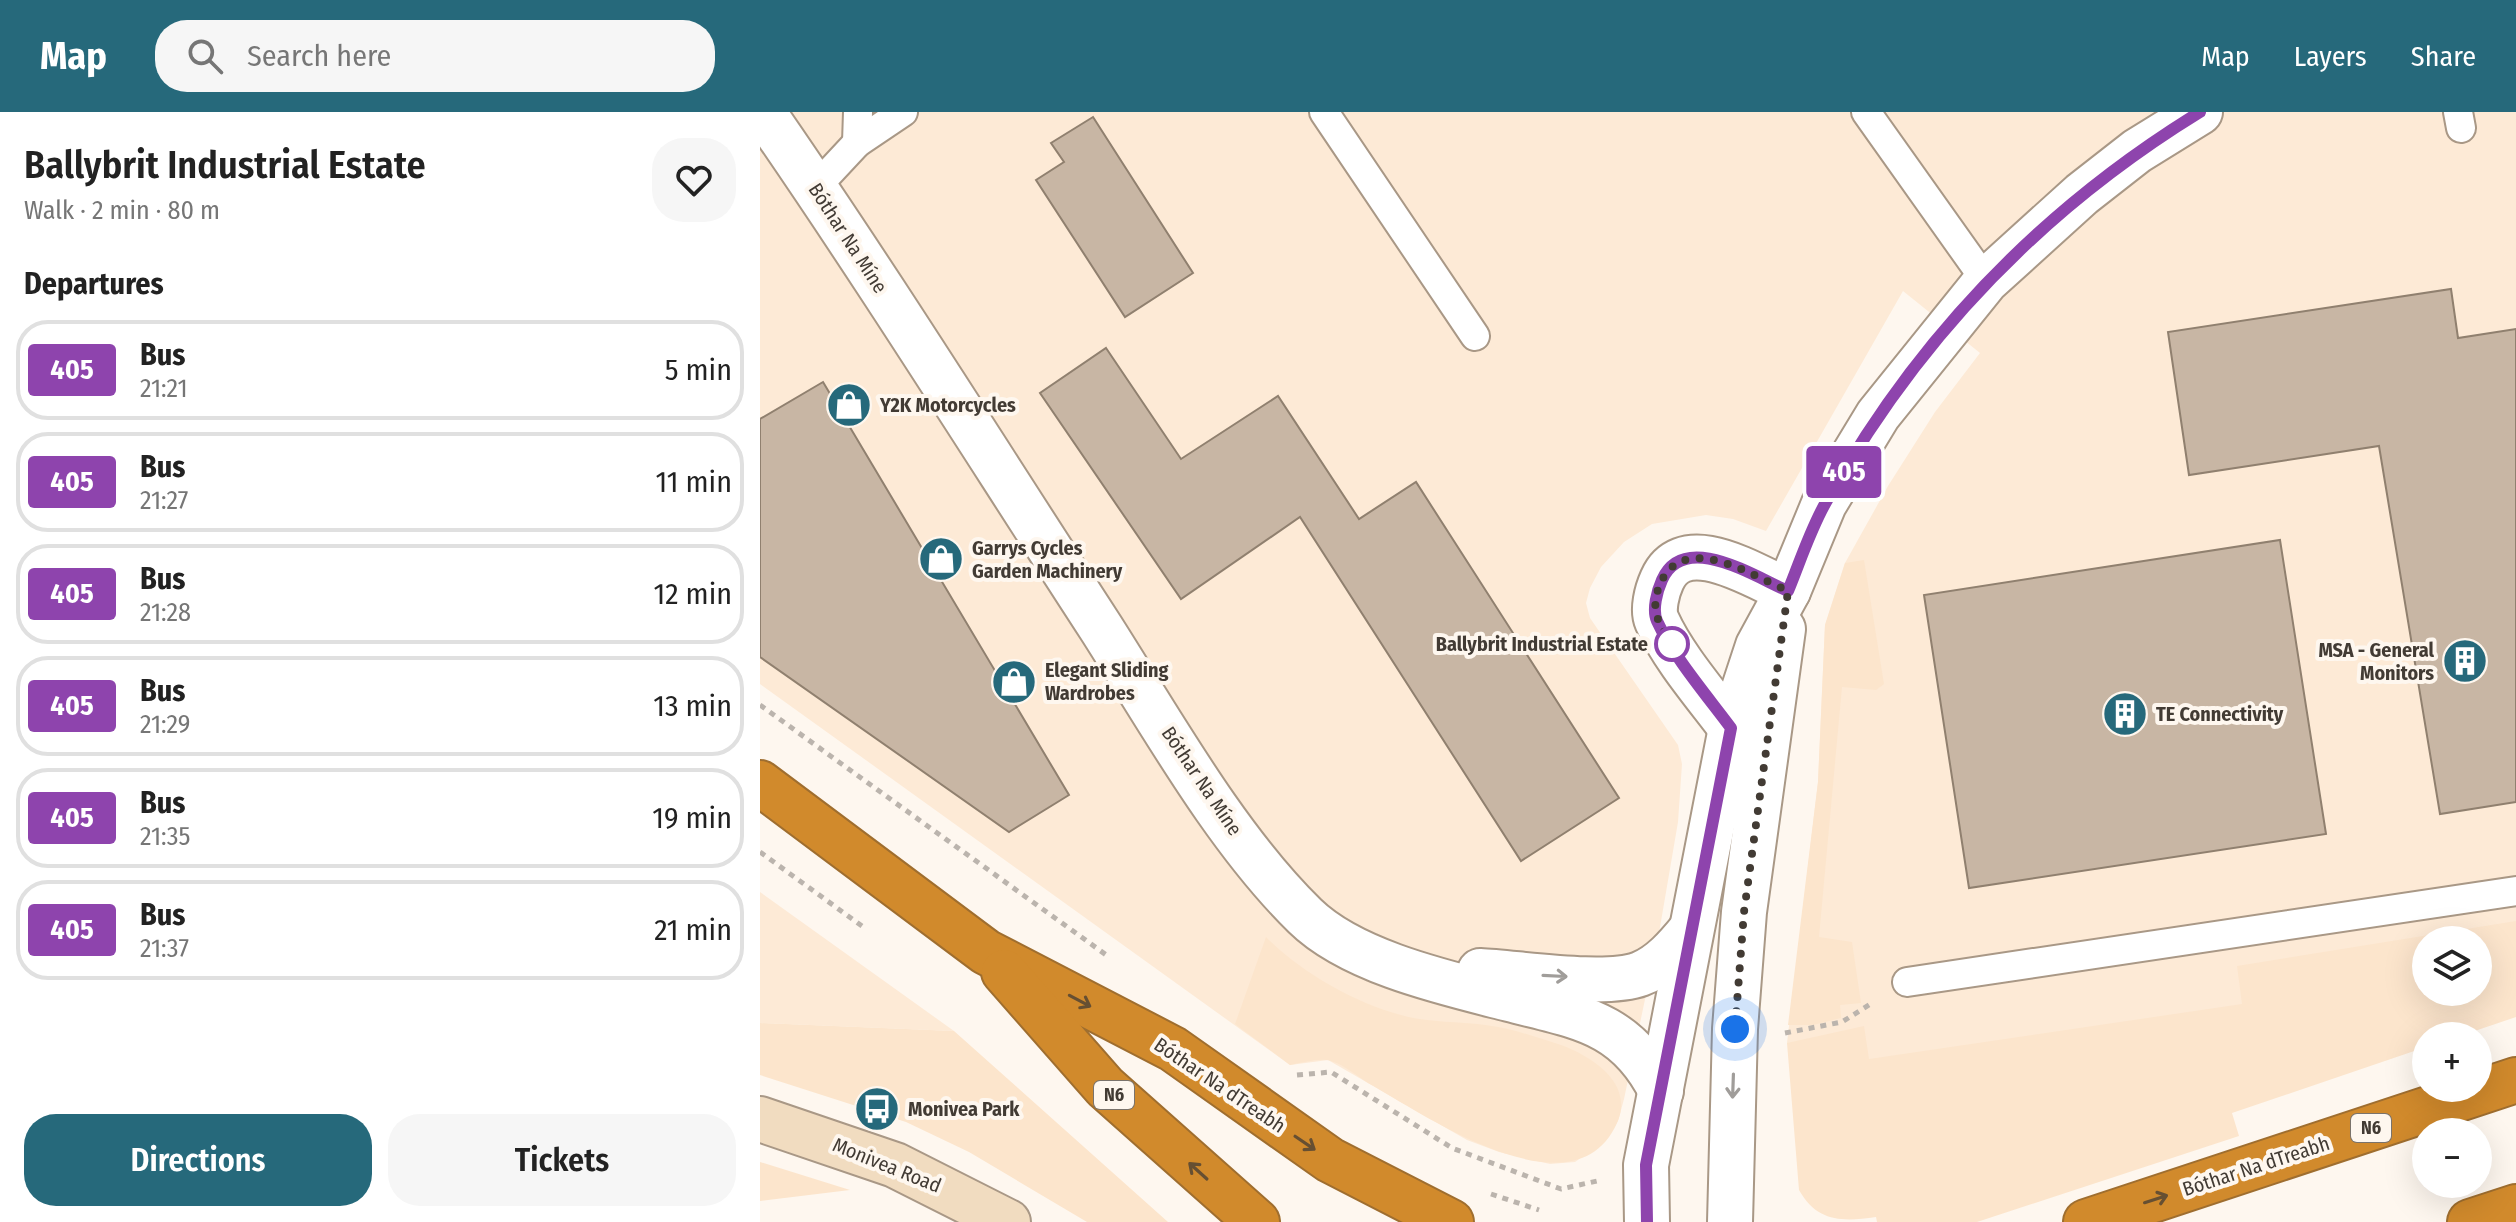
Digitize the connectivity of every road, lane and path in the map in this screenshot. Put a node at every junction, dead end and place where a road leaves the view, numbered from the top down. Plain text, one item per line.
1 (763, 112) edge
2 (858, 112) edge
3 (903, 112) edge
4 (1324, 112) edge
5 (1866, 112) edge
6 (2200, 112) edge
7 (857, 143) junction
8 (815, 188) junction
9 (1986, 281) junction
10 (1475, 336) dead end
11 (1788, 591) junction
12 (760, 705) edge
13 (1731, 728) junction
14 (760, 783) edge
15 (2516, 891) edge
16 (1691, 930) junction
17 (986, 952) junction
18 (1113, 960) dead end
19 (1394, 966) junction
20 (1907, 982) joint
21 (1780, 1034) dead end
22 (1284, 1076) dead end
23 (2516, 1080) edge
24 (1661, 1091) junction
25 (760, 1119) edge
26 (1611, 1177) dead end
27 (2516, 1207) edge
28 (1730, 1213) edge
29 (1008, 1222) edge
30 (1257, 1222) edge
31 (1451, 1222) edge
32 (1647, 1222) edge
33 (2086, 1222) edge
34 (2470, 1222) edge

1 - 8 street, Bóthar Na Míne
2 - 7 lane
3 - 7 lane
4 - 10 lane
5 - 9 lane
6 - 9 street
7 - 8 lane
8 - 19 street, Bóthar Na Míne
9 - 11 street
11 - 13 street
11 - 13 street
11 -> 28 street
12 - 18 path
13 - 16 street
14 - 17 highway, Bóthar Na dTreabh / N6
15 - 20 lane
19 -> 16 street, Bóthar Na Míne
16 - 24 street
30 -> 17 highway, Bóthar Na dTreabh / N6
17 -> 31 highway, Bóthar Na dTreabh / N6
19 - 24 street, Bóthar Na Míne
20 - 21 path
22 - 26 path
33 -> 23 highway, Bóthar Na dTreabh / N6
24 - 32 street
25 - 29 main road, Monivea Road
27 - 34 highway

